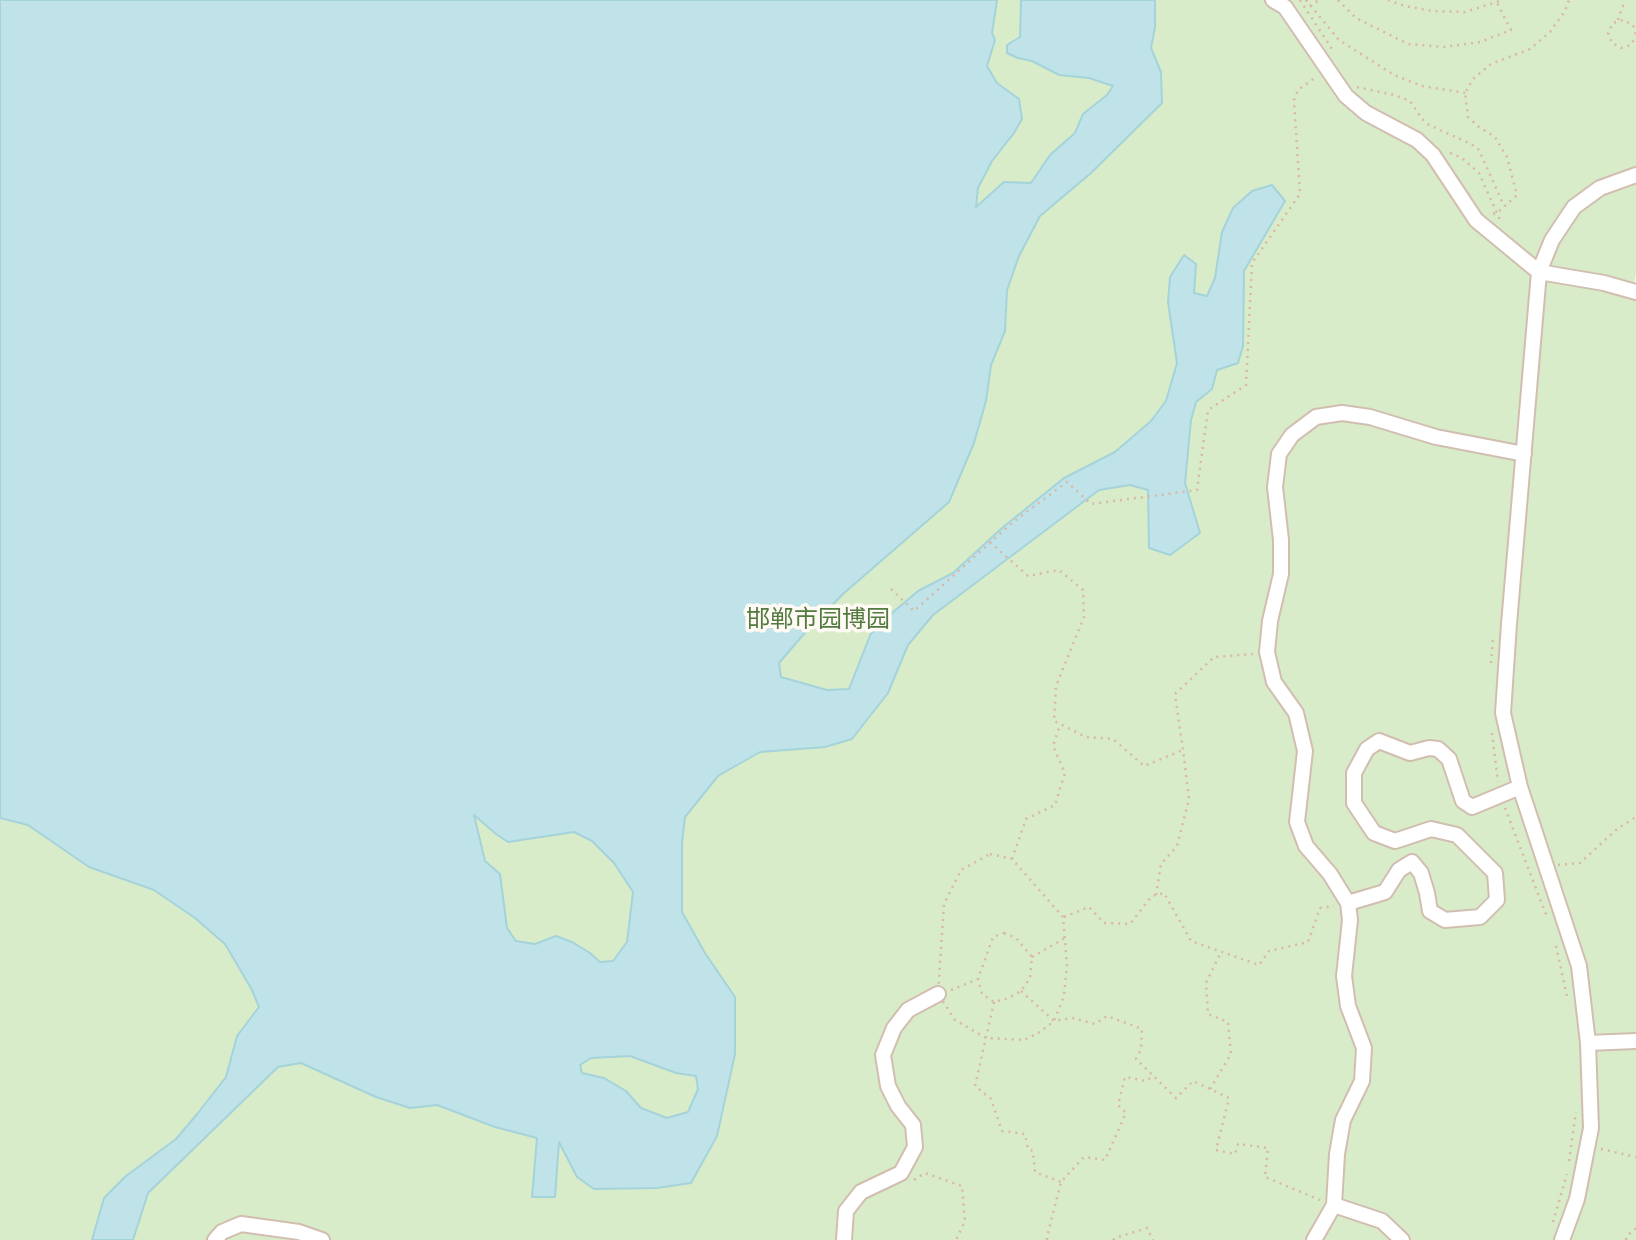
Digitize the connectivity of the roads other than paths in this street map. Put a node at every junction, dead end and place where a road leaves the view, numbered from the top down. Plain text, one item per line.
1 (1280, 2) edge
2 (1636, 175) edge
3 (1539, 272) junction
4 (1636, 292) edge
5 (1524, 454) junction
6 (1520, 787) junction
7 (1348, 903) junction
8 (938, 995) road end
9 (1636, 1041) edge
10 (1588, 1043) junction
11 (1334, 1205) junction
12 (215, 1240) edge
13 (323, 1240) edge
14 (844, 1240) edge
15 (1314, 1240) edge
16 (1402, 1240) edge
17 (1562, 1240) edge

1 - 3 street
2 - 3 street
3 - 4 street
3 - 5 street
5 - 6 street
5 - 7 street
6 - 7 street
6 - 10 street
7 - 11 street
8 - 14 street
9 - 10 street
10 - 17 street
11 - 15 street
11 - 16 street
12 - 13 street

